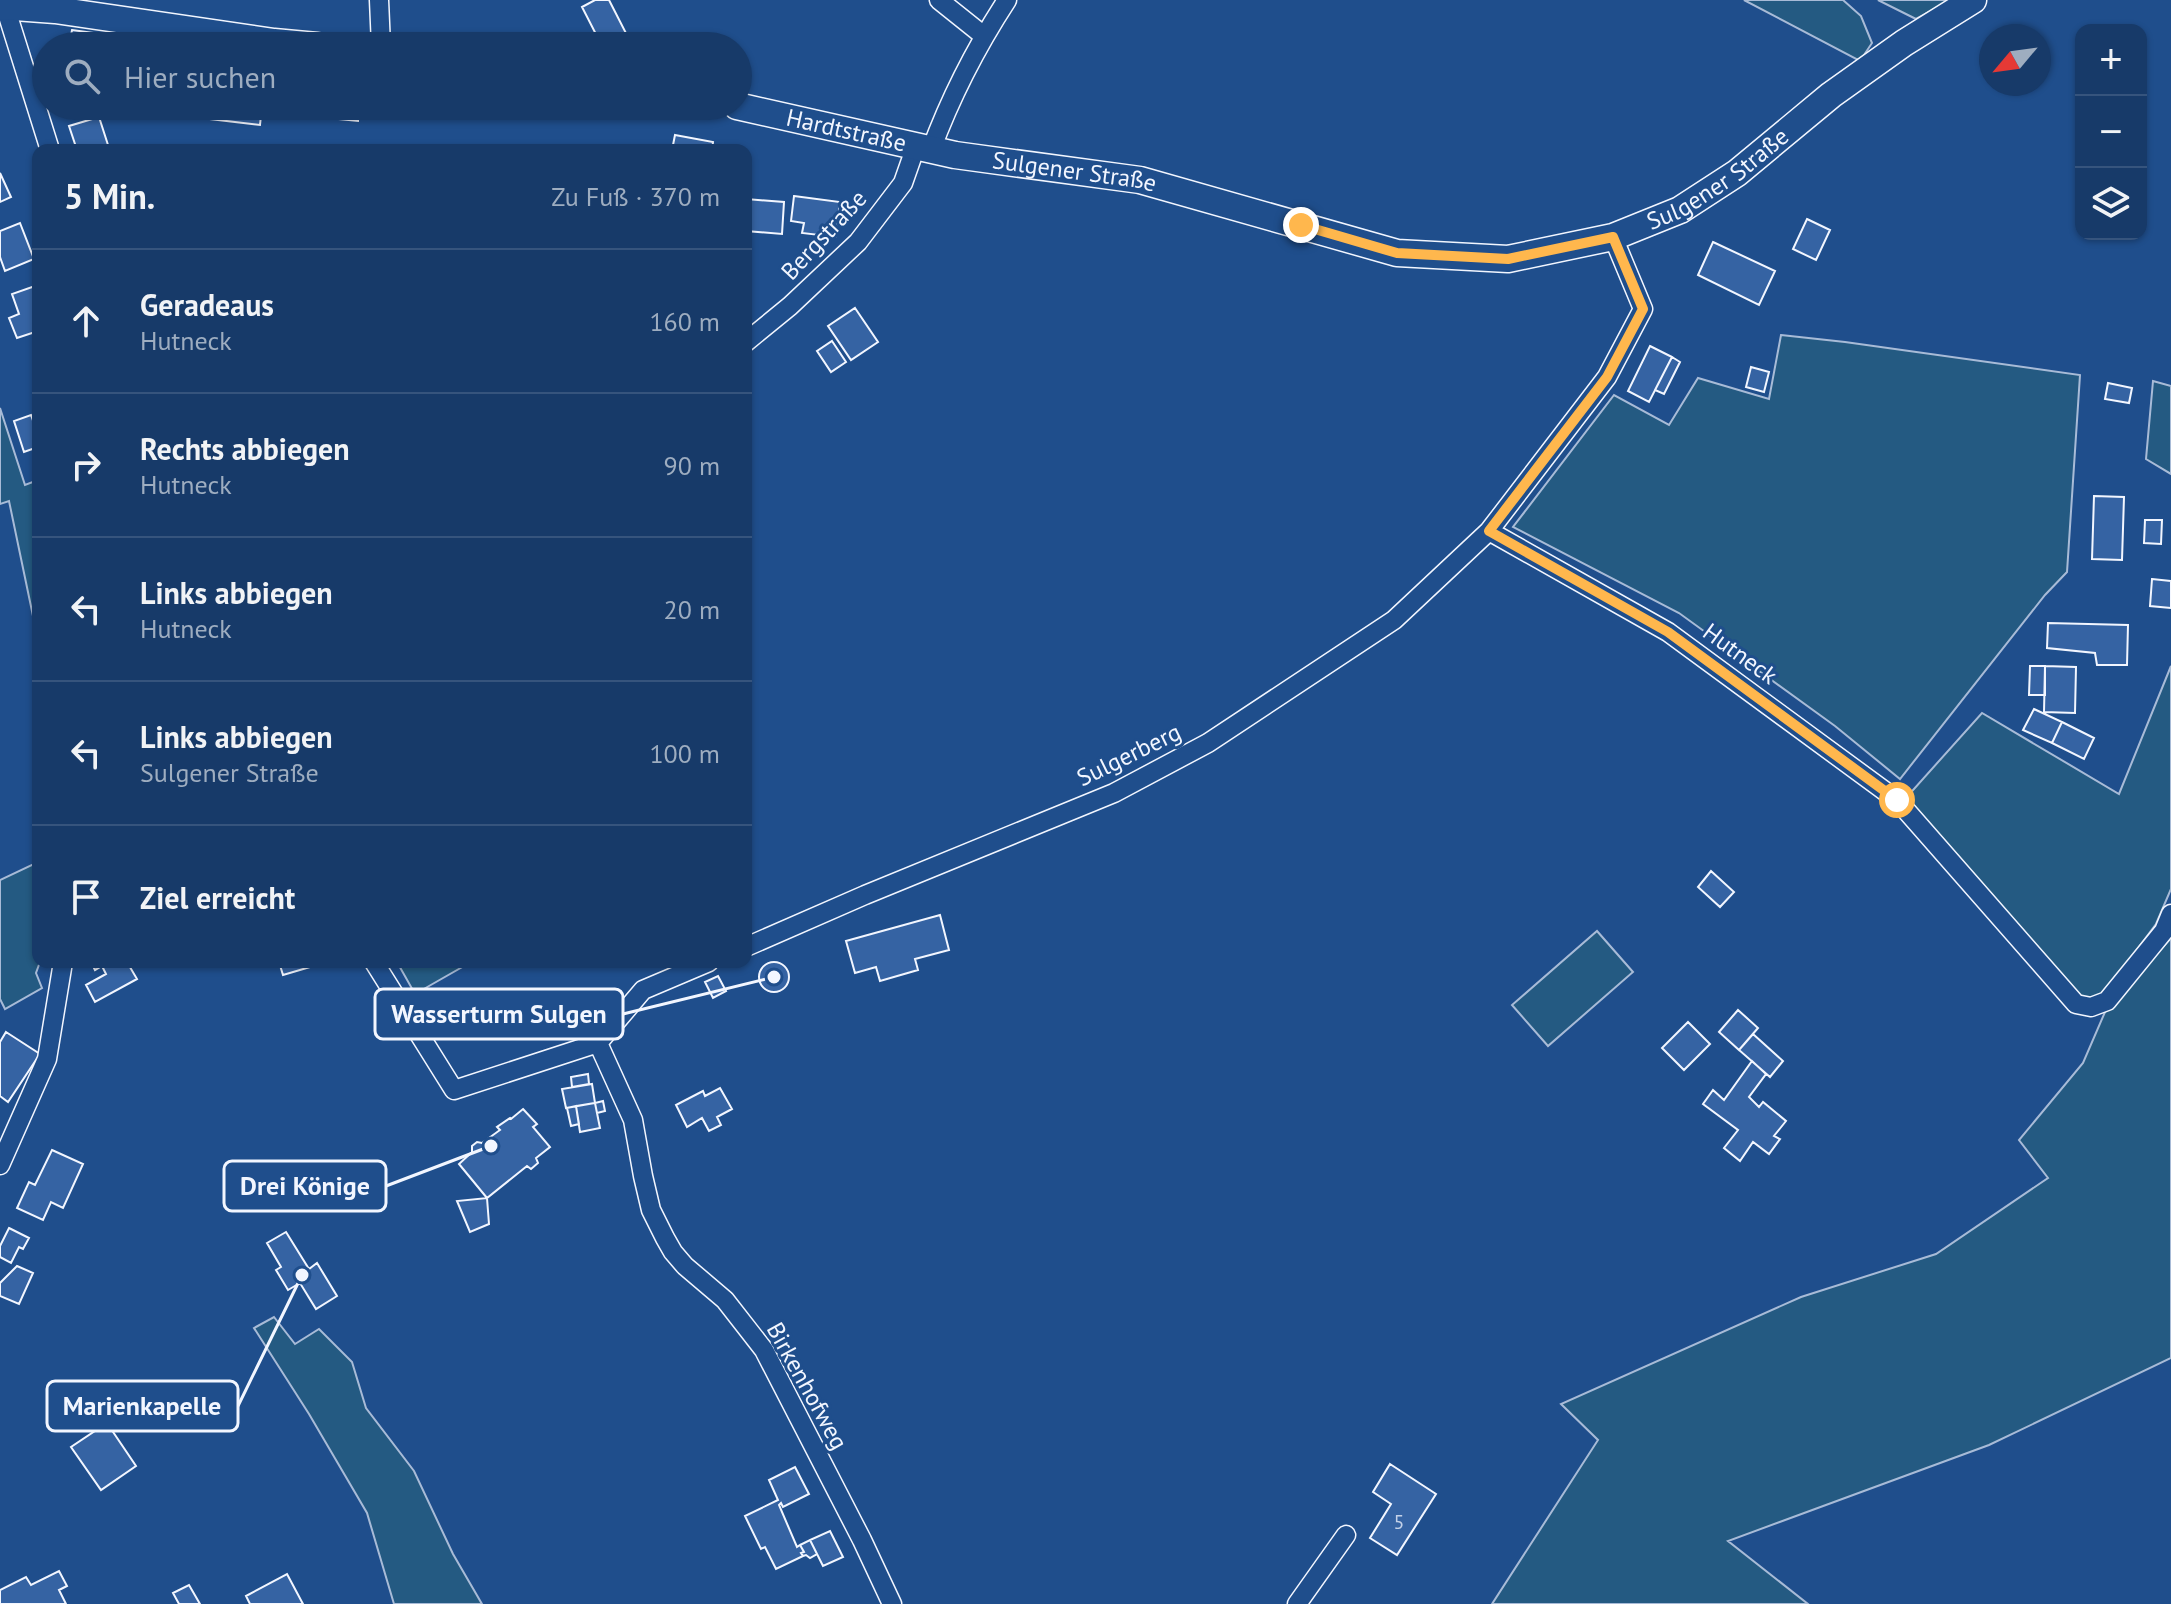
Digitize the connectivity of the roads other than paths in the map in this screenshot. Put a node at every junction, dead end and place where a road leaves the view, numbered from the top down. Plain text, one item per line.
1 (379, 0) edge
2 (939, 0) edge
3 (1007, 0) edge
4 (1973, 0) edge
5 (3, 4) edge
6 (206, 32) edge
7 (380, 32) edge
8 (984, 36) junction
9 (32, 94) edge
10 (752, 109) edge
11 (40, 120) edge
12 (48, 144) edge
13 (934, 150) junction
14 (1613, 237) junction
15 (752, 337) edge
16 (1489, 531) junction
17 (2171, 914) edge
18 (752, 944) edge
19 (62, 968) edge
20 (378, 968) edge
21 (695, 968) edge
22 (598, 1043) junction
23 (3, 1152) edge
24 (1346, 1535) dead end
25 (892, 1604) edge
26 (1297, 1604) edge

1 - 7 street
2 - 8 street
3 - 8 street, Bergstraße
4 - 14 main road, Sulgener Straße
5 - 6 main road
5 - 9 street
8 - 13 street, Bergstraße
10 - 13 main road, Hardtstraße
11 - 12 street
13 - 14 main road, Sulgener Straße
13 - 15 street, Bergstraße
14 - 16 street
16 - 17 street, Hutneck
16 - 18 street, Sulgerberg
19 - 23 street
20 - 22 street
21 - 22 street
22 - 25 street, Birkenhofweg
24 - 26 street

